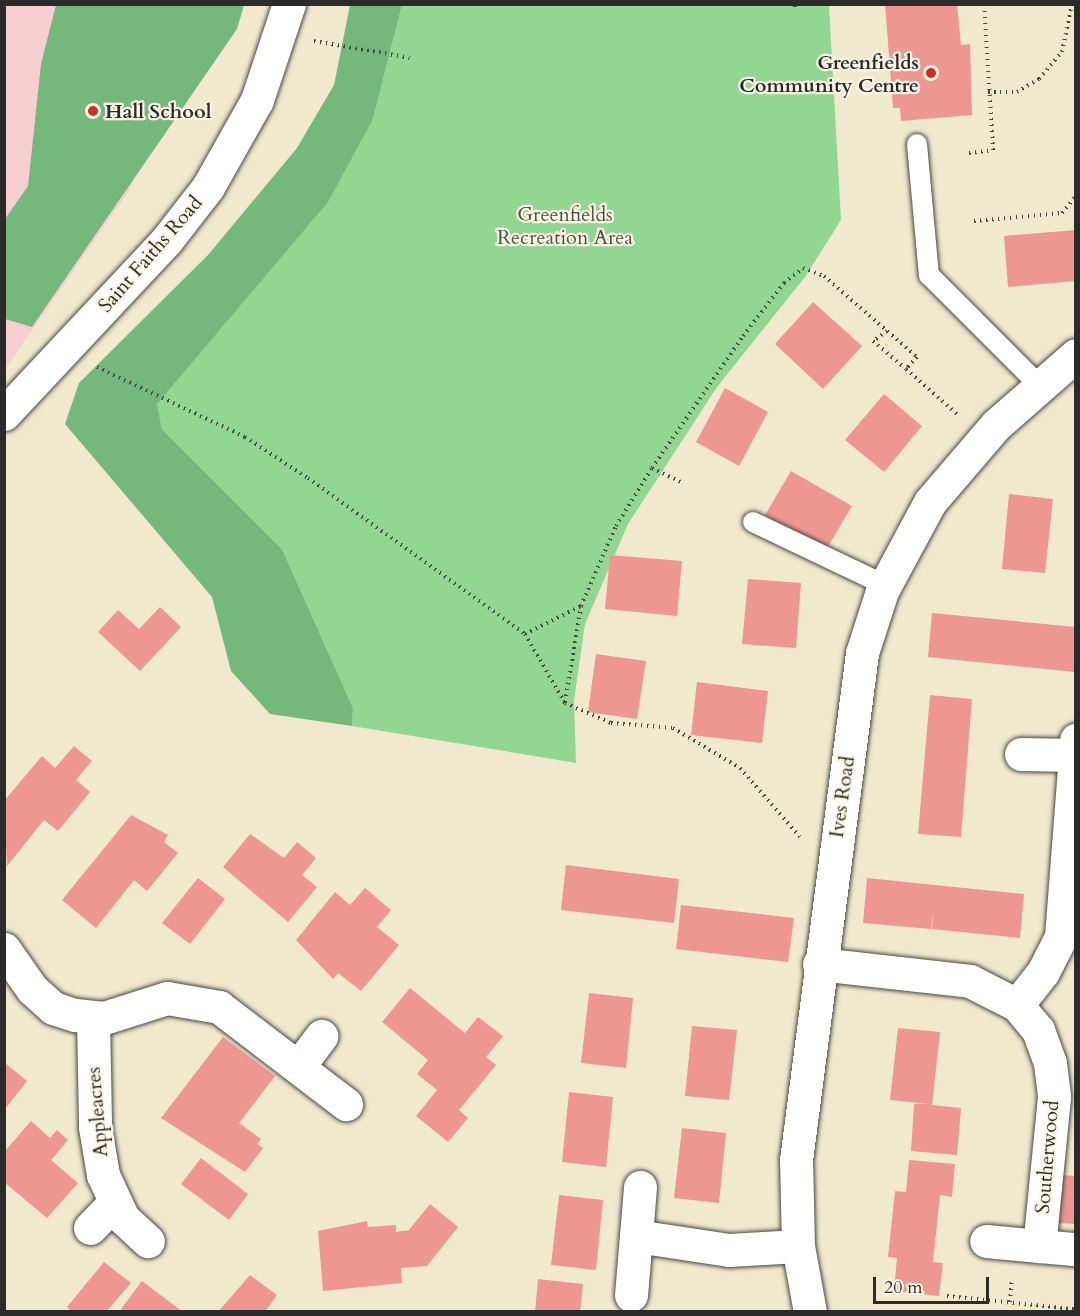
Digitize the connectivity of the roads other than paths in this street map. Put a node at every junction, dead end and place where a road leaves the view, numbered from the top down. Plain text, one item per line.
1 (284, 20) edge
2 (917, 144) dead end
3 (1076, 355) edge
4 (1038, 384) junction
5 (8, 404) edge
6 (753, 522) dead end
7 (885, 585) junction
8 (1076, 740) edge
9 (1021, 754) dead end
10 (1075, 755) edge
11 (4, 949) edge
12 (819, 964) junction
13 (1017, 1005) junction
14 (93, 1018) junction
15 (321, 1036) dead end
16 (298, 1067) junction
17 (346, 1104) dead end
18 (640, 1187) dead end
19 (114, 1203) junction
20 (90, 1228) dead end
21 (636, 1236) junction
22 (148, 1241) dead end
23 (986, 1241) dead end
24 (798, 1246) junction
25 (1039, 1246) junction
26 (1076, 1249) edge
27 (631, 1295) dead end
28 (810, 1311) edge

1 - 5 street, Saint Faiths Road
2 - 4 lane
3 - 4 street, Ives Road
4 - 7 street, Ives Road
6 - 7 lane
7 - 12 street, Ives Road
8 - 10 street
9 - 10 street
10 - 13 street
11 - 14 street
12 - 13 street, Southerwood
12 - 24 street, Ives Road
13 - 25 street, Southerwood
14 - 16 street
14 - 19 street, Appleacres
15 - 16 street
16 - 17 street
18 - 21 street
19 - 20 street
19 - 22 street, Appleacres
21 - 24 street
21 - 27 street
23 - 25 street
24 - 28 street, Ives Road
25 - 26 street

